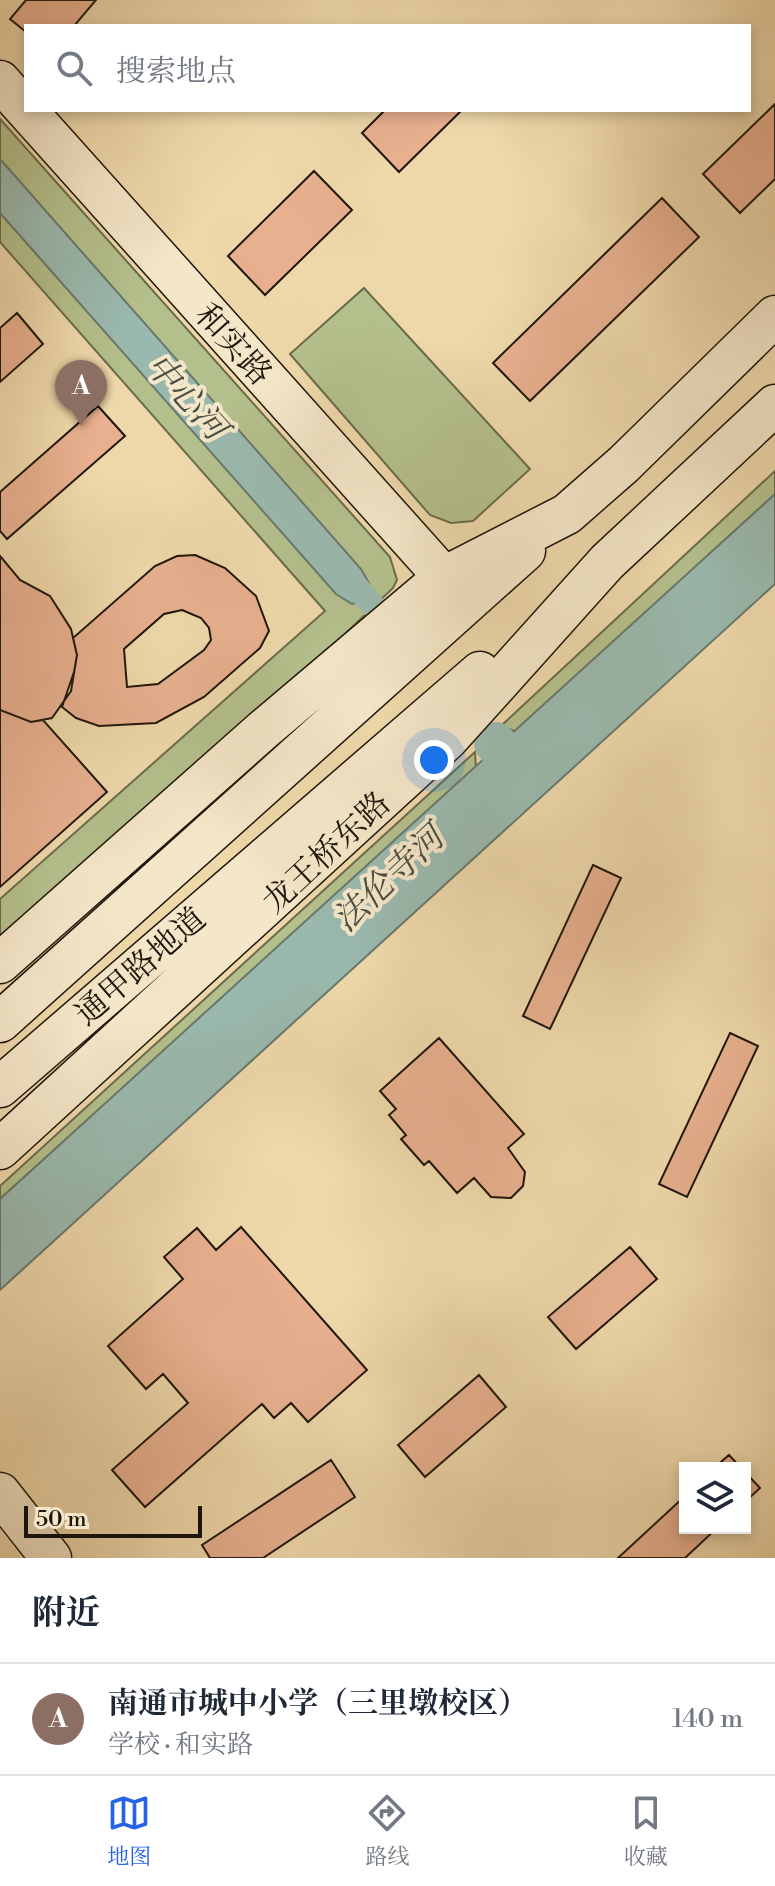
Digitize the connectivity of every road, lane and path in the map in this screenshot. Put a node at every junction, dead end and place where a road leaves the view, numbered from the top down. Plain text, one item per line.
1 (0, 81) edge
2 (24, 108) edge
3 (28, 112) edge
4 (775, 316) edge
5 (775, 405) edge
6 (567, 514) junction
7 (607, 562) junction
8 (444, 577) junction
9 (0, 963) edge
10 (0, 1022) edge
11 (0, 1087) edge
12 (0, 1149) edge
13 (0, 1493) edge
14 (51, 1558) edge

1 - 2 main road, 和实路
3 - 8 main road, 和实路
4 - 6 main road
5 - 7 main road, 龙王桥东路
6 - 8 main road
6 - 10 main road, 通甲路地道
7 - 11 main road, 通甲路地道
7 - 12 main road, 龙王桥东路
8 - 9 main road
13 - 14 main road

